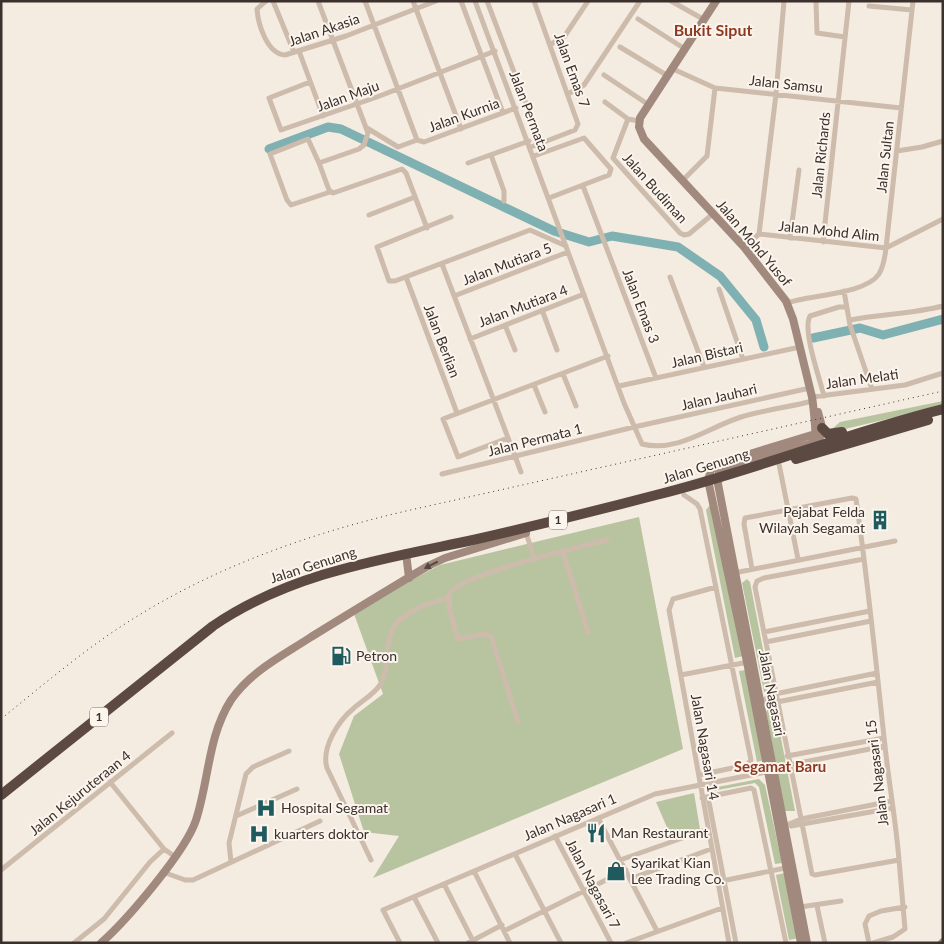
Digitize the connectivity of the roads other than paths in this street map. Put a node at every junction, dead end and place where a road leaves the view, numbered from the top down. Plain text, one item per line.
1 (266, 1) edge
2 (273, 1) edge
3 (318, 1) edge
4 (365, 1) edge
5 (412, 1) edge
6 (436, 1) edge
7 (461, 1) edge
8 (475, 1) edge
9 (487, 1) edge
10 (534, 1) edge
11 (588, 1) edge
12 (640, 1) edge
13 (671, 1) edge
14 (716, 1) edge
15 (784, 1) edge
16 (816, 1) edge
17 (850, 1) edge
18 (913, 1) edge
19 (869, 6) dead end
20 (416, 9) junction
21 (912, 10) junction
22 (638, 19) dead end
23 (703, 20) junction
24 (374, 25) junction
25 (845, 36) junction
26 (333, 40) junction
27 (551, 44) junction
28 (620, 47) dead end
29 (685, 48) junction
30 (494, 51) junction
31 (297, 52) junction
32 (481, 56) junction
33 (670, 72) junction
34 (439, 73) junction
35 (604, 75) dead end
36 (310, 82) junction
37 (398, 88) junction
38 (715, 88) junction
39 (568, 94) junction
40 (776, 94) junction
41 (838, 101) junction
42 (605, 102) dead end
43 (357, 104) junction
44 (649, 105) junction
45 (516, 108) junction
46 (901, 108) junction
47 (503, 113) junction
48 (324, 116) junction
49 (628, 118) junction
50 (640, 121) junction
51 (367, 128) junction
52 (461, 129) junction
53 (417, 140) junction
54 (529, 141) junction
55 (943, 141) edge
56 (541, 143) junction
57 (531, 147) junction
58 (897, 150) junction
59 (491, 155) junction
60 (534, 156) junction
61 (319, 163) junction
62 (468, 163) dead end
63 (799, 170) dead end
64 (683, 180) junction
65 (583, 186) junction
66 (330, 192) junction
67 (415, 197) junction
68 (549, 198) junction
69 (504, 201) dead end
70 (714, 213) junction
71 (369, 216) dead end
72 (451, 217) dead end
73 (943, 219) edge
74 (427, 228) junction
75 (759, 234) junction
76 (790, 238) junction
77 (823, 242) junction
78 (565, 243) junction
79 (744, 247) junction
80 (886, 248) junction
81 (568, 252) junction
82 (442, 264) junction
83 (406, 277) junction
84 (670, 277) dead end
85 (719, 290) dead end
86 (844, 291) junction
87 (584, 294) junction
88 (454, 296) junction
89 (787, 303) junction
90 (943, 306) edge
91 (845, 307) junction
92 (542, 310) junction
93 (850, 323) junction
94 (505, 325) junction
95 (470, 339) junction
96 (800, 346) junction
97 (515, 350) dead end
98 (557, 350) dead end
99 (608, 356) junction
100 (744, 359) junction
101 (704, 368) junction
102 (943, 373) edge
103 (563, 374) junction
104 (656, 378) junction
105 (534, 384) junction
106 (619, 386) junction
107 (810, 388) junction
108 (872, 389) junction
109 (824, 396) junction
110 (812, 399) junction
111 (494, 400) junction
112 (576, 406) dead end
113 (943, 409) edge
114 (545, 412) dead end
115 (457, 413) junction
116 (943, 416) edge
117 (880, 425) junction
118 (634, 427) junction
119 (822, 428) junction
120 (508, 438) junction
121 (515, 456) junction
122 (779, 464) junction
123 (521, 472) dead end
124 (442, 474) dead end
125 (713, 480) junction
126 (684, 495) junction
127 (790, 510) junction
128 (526, 533) junction
129 (607, 540) dead end
130 (895, 541) dead end
131 (862, 547) junction
132 (563, 552) junction
133 (407, 556) junction
134 (800, 559) junction
135 (864, 559) junction
136 (535, 560) junction
137 (752, 569) junction
138 (804, 571) junction
139 (732, 573) junction
140 (409, 578) junction
141 (716, 587) junction
142 (448, 598) junction
143 (870, 611) junction
144 (871, 621) junction
145 (588, 632) dead end
146 (764, 632) junction
147 (766, 642) junction
148 (750, 661) junction
149 (733, 664) junction
150 (877, 673) junction
151 (681, 675) junction
152 (878, 682) junction
153 (775, 694) junction
154 (757, 702) junction
155 (777, 702) junction
156 (518, 722) dead end
157 (172, 733) dead end
158 (884, 738) junction
159 (885, 746) junction
160 (289, 751) dead end
161 (787, 756) junction
162 (789, 765) junction
163 (771, 771) junction
164 (699, 775) junction
165 (110, 782) junction
166 (700, 784) junction
167 (297, 789) dead end
168 (1, 795) edge
169 (705, 797) junction
170 (892, 801) junction
171 (893, 808) junction
172 (236, 816) junction
173 (598, 818) junction
174 (320, 821) dead end
175 (802, 822) junction
176 (782, 827) junction
177 (708, 830) junction
178 (555, 836) junction
179 (164, 849) junction
180 (712, 849) junction
181 (515, 854) junction
182 (174, 856) junction
183 (371, 860) dead end
184 (620, 860) junction
185 (899, 860) junction
186 (231, 862) junction
187 (790, 867) junction
188 (1, 870) edge
189 (626, 870) junction
190 (474, 871) junction
191 (772, 871) junction
192 (163, 872) junction
193 (630, 879) junction
194 (724, 880) junction
195 (717, 882) junction
196 (444, 884) junction
197 (585, 892) junction
198 (414, 896) junction
199 (841, 900) dead end
200 (817, 906) junction
201 (800, 907) junction
202 (905, 907) junction
203 (722, 908) junction
204 (545, 911) junction
205 (503, 928) junction
206 (657, 931) junction
207 (472, 942) edge
208 (74, 943) edge
209 (101, 943) edge
210 (400, 943) edge
211 (438, 943) edge
212 (510, 943) edge
213 (561, 943) edge
214 (611, 943) edge
215 (626, 943) edge
216 (729, 943) edge
217 (736, 943) edge
218 (786, 943) edge
219 (801, 943) edge
220 (807, 943) edge
221 (825, 943) edge
222 (871, 943) edge

1 - 31 street, Jalan Akasia
2 - 31 street
3 - 26 street
4 - 24 street
5 - 20 street
6 - 20 street, Jalan Akasia
7 - 32 street
8 - 30 street, Jalan Permata
9 - 56 street
10 - 27 street, Jalan Emas 7
11 - 27 street
12 - 39 street
13 - 23 street
14 - 23 street
15 - 40 street
16 - 25 street
17 - 25 street, Jalan Richards
18 - 21 street, Jalan Sultan
19 - 21 street
20 - 24 street, Jalan Akasia
20 - 34 street
21 - 46 street, Jalan Sultan
22 - 29 street
23 - 29 street
24 - 26 street, Jalan Akasia
24 - 37 street
25 - 41 street, Jalan Richards
26 - 31 street, Jalan Akasia
26 - 43 street
27 - 39 street, Jalan Emas 7
28 - 33 street, Jalan Samsu
29 - 33 street
30 - 32 street, Jalan Maju
30 - 45 street, Jalan Permata
31 - 36 street
32 - 34 street, Jalan Maju
32 - 47 street
33 - 38 street, Jalan Samsu
33 - 44 street
34 - 37 street, Jalan Maju
34 - 52 street
35 - 44 street
36 - 48 street
36 - 48 street, Jalan Maju
37 - 43 street, Jalan Maju
37 - 53 street
38 - 40 street, Jalan Samsu
38 - 64 street
39 - 56 street, Jalan Emas 7
40 - 41 street, Jalan Samsu
40 - 75 street
41 - 46 street, Jalan Samsu
41 - 77 street, Jalan Richards
42 - 49 street
43 - 48 street, Jalan Maju
43 - 51 street
44 - 50 street
45 - 47 street, Jalan Kurnia
45 - 54 street, Jalan Permata
46 - 58 street, Jalan Sultan
47 - 52 street, Jalan Kurnia
49 - 50 street
49 - 70 street, Jalan Budiman
50 - 64 street, Jalan Mohd Yusof
51 - 53 street, Jalan Kurnia
51 - 61 street
52 - 53 street, Jalan Kurnia
54 - 57 street, Jalan Permata
54 - 59 street
55 - 58 street
56 - 57 street, Jalan Emas 7
57 - 60 street, Jalan Permata
58 - 80 street, Jalan Sultan
59 - 62 street
59 - 69 street
60 - 65 street
60 - 68 street, Jalan Permata
61 - 66 street
61 - 66 street
63 - 76 street
64 - 70 street, Jalan Mohd Yusof
65 - 68 street
65 - 104 street, Jalan Emas 3
66 - 67 street
67 - 71 street
67 - 74 street
68 - 78 street, Jalan Permata
70 - 79 street, Jalan Mohd Yusof
72 - 74 street
73 - 80 street
74 - 83 street
75 - 76 street, Jalan Mohd Alim
75 - 79 street, Jalan Mohd Alim
76 - 77 street, Jalan Mohd Alim
77 - 80 street, Jalan Mohd Alim
78 - 81 street
78 - 82 street
79 - 89 street, Jalan Mohd Yusof
80 - 86 street, Jalan Sultan
81 - 87 street
81 - 88 street, Jalan Mutiara 5
82 - 83 street
82 - 88 street, Jalan Mutiara 4
83 - 115 street, Jalan Berlian
84 - 101 street
85 - 100 street
86 - 89 street, Jalan Sultan
86 - 91 street
87 - 92 street, Jalan Mutiara 4
87 - 99 street
88 - 95 street, Jalan Mutiara 4
89 - 96 street, Jalan Mohd Yusof
90 - 93 street
91 - 93 street
91 - 109 street
92 - 94 street, Jalan Mutiara 4
92 - 98 street
93 - 108 street
94 - 95 street, Jalan Mutiara 4
94 - 97 street
95 - 111 street, Jalan Mutiara 4
96 - 100 street, Jalan Bistari
96 - 107 street, Jalan Mohd Yusof
99 - 103 street
99 - 106 street
100 - 101 street, Jalan Bistari
101 - 104 street, Jalan Bistari
102 - 108 street, Jalan Melati
103 - 105 street
103 - 112 street
104 - 106 street, Jalan Bistari
105 - 111 street
105 - 114 street
106 - 118 street
107 - 110 street, Jalan Mohd Yusof
107 - 118 street, Jalan Jauhari
108 - 109 street, Jalan Melati
109 - 110 street, Jalan Melati
110 - 118 street, Jalan Melati
110 - 119 street
110 - 125 street
111 - 115 street
111 - 120 street, Jalan Mutiara 4
113 - 117 highway, Jalan Genuang / 1
115 - 120 street
116 - 122 highway, Jalan Genuang / 1
117 - 119 highway
117 - 125 highway, Jalan Genuang / 1
118 - 121 street, Jalan Permata 1
119 - 125 street
120 - 121 street, Jalan Mutiara 4
121 - 123 street, Jalan Mutiara 4
121 - 124 street, Jalan Permata 1
122 - 125 highway, Jalan Genuang / 1
122 - 127 street
125 - 126 highway, Jalan Genuang / 1
125 - 133 highway, Jalan Genuang / 1
125 - 139 street, Jalan Nagasari
126 - 128 highway, Jalan Genuang / 1
126 - 141 street
127 - 131 street, Jalan Nagasari 15
127 - 134 street
127 - 137 street
128 - 133 highway, Jalan Genuang / 1
128 - 136 street
128 -> 140 street
129 - 132 street
130 - 131 street
131 - 134 street
131 - 135 street, Jalan Nagasari 15
132 - 136 street
132 - 145 street
133 - 140 street
133 - 168 highway, Jalan Genuang / 1
134 - 137 street
134 - 138 street
135 - 138 street
135 - 143 street, Jalan Nagasari 15
136 - 142 street
137 - 139 street
138 - 146 street
139 - 148 street, Jalan Nagasari
140 - 182 street
141 - 149 street
141 - 151 street, Jalan Nagasari 14
142 - 156 street
142 - 183 street
143 - 144 street, Jalan Nagasari 15
143 - 146 street
144 - 147 street
144 - 150 street, Jalan Nagasari 15
146 - 147 street
147 - 153 street
148 - 149 street
148 - 154 street, Jalan Nagasari
149 - 151 street
149 - 164 street
150 - 152 street, Jalan Nagasari 15
150 - 153 street
151 - 164 street, Jalan Nagasari 14
152 - 155 street
152 - 158 street, Jalan Nagasari 15
153 - 154 street
153 - 155 street
154 - 155 street
154 - 163 street, Jalan Nagasari
155 - 161 street
157 - 165 street, Jalan Kejuruteraan 4
158 - 159 street, Jalan Nagasari 15
158 - 161 street
159 - 162 street
159 - 170 street, Jalan Nagasari 15
160 - 172 street
161 - 162 street
162 - 175 street
163 - 166 street, Jalan Nagasari 1
163 - 176 street, Jalan Nagasari
164 - 166 street, Jalan Nagasari 14
165 - 179 street
165 - 188 street, Jalan Kejuruteraan 4
166 - 169 street, Jalan Nagasari 14
166 - 173 street, Jalan Nagasari 1
167 - 172 street
169 - 177 street, Jalan Nagasari 14
169 - 191 street
169 - 194 street, Jalan Nagasari 14
170 - 171 street, Jalan Nagasari 15
170 - 175 street
171 - 175 street
171 - 185 street, Jalan Nagasari 15
172 - 186 street
173 - 178 street, Jalan Nagasari 1
173 - 184 street
174 - 186 street
175 - 176 street
175 - 185 street
176 - 187 street, Jalan Nagasari
177 - 180 street, Jalan Nagasari 14
177 - 184 street
178 - 181 street, Jalan Nagasari 1
178 - 197 street, Jalan Nagasari 7
179 - 182 street
179 - 208 street
180 - 193 street
180 - 195 street, Jalan Nagasari 14
181 - 190 street, Jalan Nagasari 1
181 - 204 street
182 - 192 street
184 - 189 street
185 - 202 street, Jalan Nagasari 15
186 - 192 street
187 - 191 street
187 - 201 street, Jalan Nagasari
187 - 219 street, Jalan Nagasari
189 - 193 street
189 - 197 street
190 - 196 street, Jalan Nagasari 1
190 - 205 street
191 - 194 street
191 - 218 street
192 - 209 street
193 - 206 street
194 - 195 street
194 - 217 street, Jalan Nagasari 14
195 - 203 street, Jalan Nagasari 14
196 - 198 street, Jalan Nagasari 1
196 - 207 street
197 - 204 street
197 - 214 street, Jalan Nagasari 7
198 - 210 street, Jalan Nagasari 1
198 - 211 street
199 - 200 street
200 - 201 street
200 - 221 street
201 - 220 street, Jalan Nagasari
202 - 222 street, Jalan Nagasari 15
202 - 222 street
203 - 206 street
203 - 216 street, Jalan Nagasari 14
204 - 205 street
204 - 213 street
205 - 207 street
205 - 212 street
206 - 215 street

